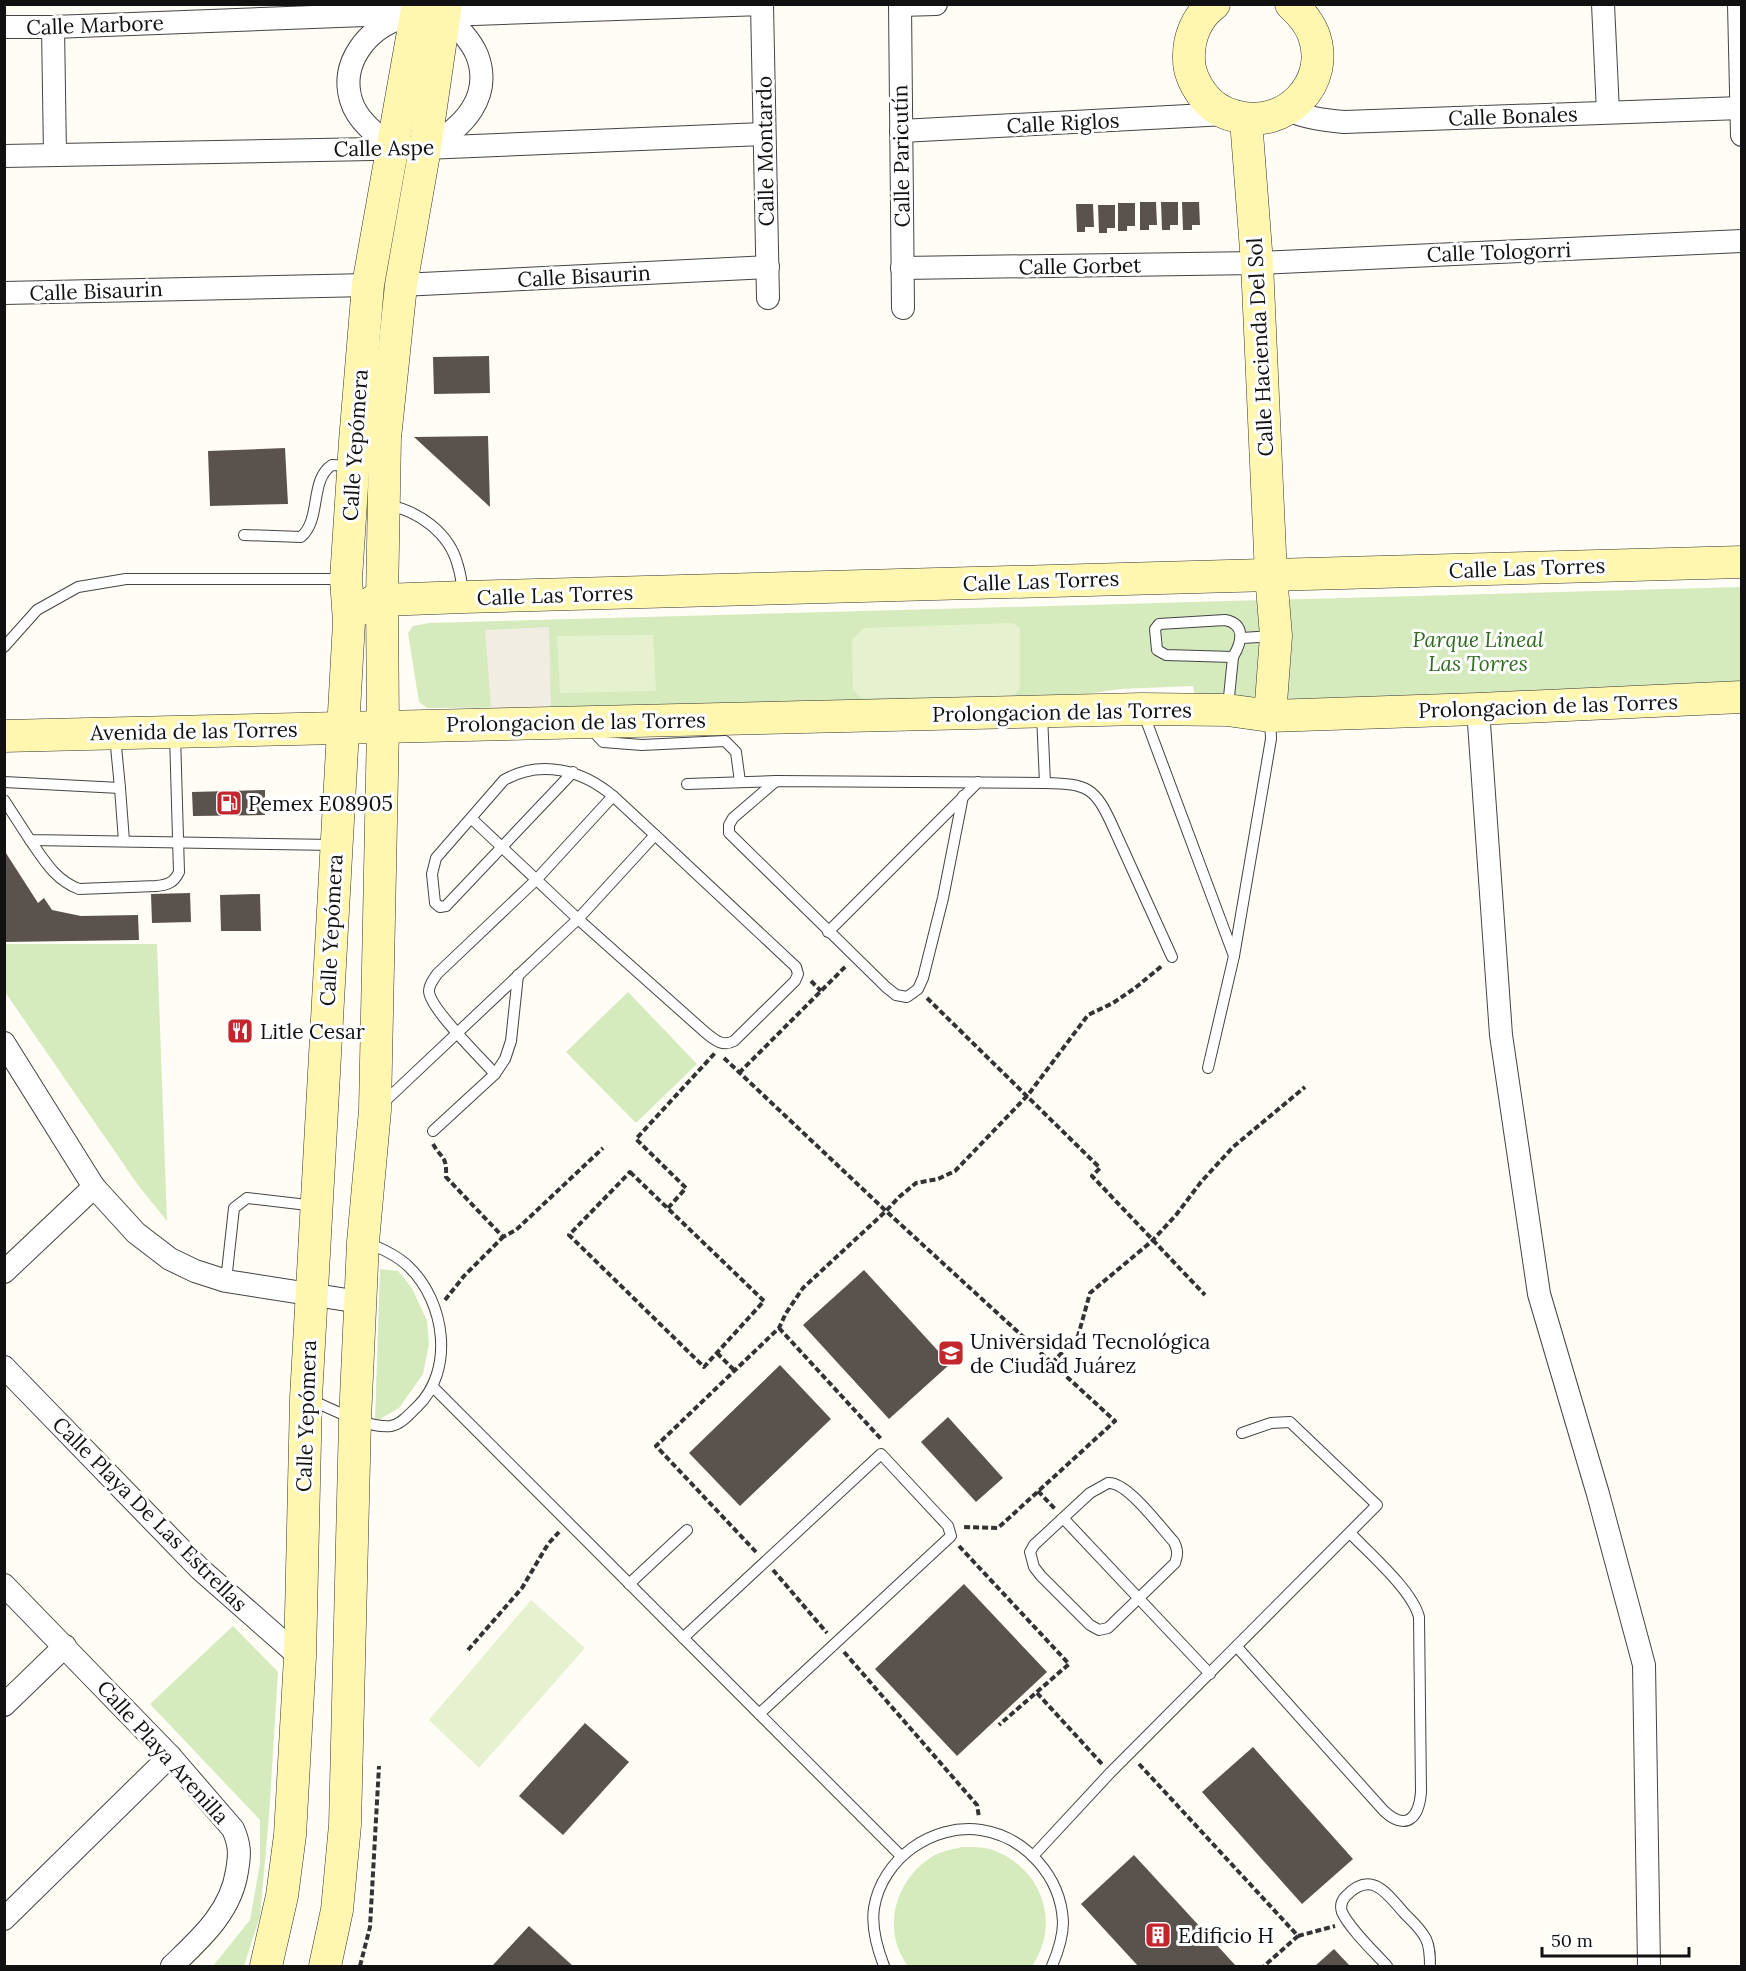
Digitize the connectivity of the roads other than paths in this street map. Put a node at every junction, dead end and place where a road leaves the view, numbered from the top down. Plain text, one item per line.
1 (762, 4) edge
2 (936, 4) edge
3 (1291, 4) edge
4 (1603, 4) edge
5 (1739, 4) edge
6 (900, 5) edge
7 (1209, 5) edge
8 (432, 9) edge
9 (4, 27) edge
10 (53, 27) junction
11 (1741, 108) edge
12 (1288, 110) junction
13 (1608, 112) junction
14 (1236, 117) junction
15 (901, 131) junction
16 (763, 134) junction
17 (1742, 135) edge
18 (394, 147) junction
19 (425, 148) junction
20 (55, 154) junction
21 (4, 156) edge
22 (1742, 241) edge
23 (1257, 263) junction
24 (768, 267) junction
25 (902, 268) junction
26 (368, 285) junction
27 (401, 285) junction
28 (4, 293) edge
29 (768, 297) dead end
30 (903, 308) dead end
31 (353, 466) junction
32 (384, 505) junction
33 (244, 535) dead end
34 (1742, 562) edge
35 (1271, 575) junction
36 (346, 579) junction
37 (464, 597) junction
38 (382, 600) junction
39 (349, 622) junction
40 (1276, 636) junction
41 (1242, 638) junction
42 (4, 647) edge
43 (1233, 657) junction
44 (1742, 697) edge
45 (1478, 709) junction
46 (1142, 710) junction
47 (1227, 710) junction
48 (1042, 712) junction
49 (1270, 716) junction
50 (585, 722) junction
51 (342, 727) junction
52 (382, 727) junction
53 (175, 731) junction
54 (114, 733) junction
55 (4, 736) edge
56 (573, 772) junction
57 (776, 781) junction
58 (4, 782) edge
59 (740, 782) junction
60 (978, 782) junction
61 (1045, 783) junction
62 (687, 784) dead end
63 (120, 788) junction
64 (613, 796) junction
65 (963, 796) junction
66 (4, 800) edge
67 (472, 819) junction
68 (655, 835) junction
69 (30, 840) junction
70 (124, 841) junction
71 (179, 842) junction
72 (335, 845) junction
73 (502, 848) junction
74 (536, 880) junction
75 (578, 919) junction
76 (828, 932) junction
77 (1234, 956) junction
78 (1172, 957) road end
79 (518, 975) junction
80 (457, 1032) junction
81 (4, 1043) edge
82 (1208, 1068) dead end
83 (495, 1074) junction
84 (375, 1110) junction
85 (433, 1131) road end
86 (94, 1187) junction
87 (316, 1206) junction
88 (363, 1242) junction
89 (4, 1272) edge
90 (226, 1281) junction
91 (311, 1293) junction
92 (360, 1302) junction
93 (4, 1367) edge
94 (433, 1387) junction
95 (306, 1398) junction
96 (355, 1420) junction
97 (1242, 1433) dead end
98 (1063, 1518) junction
99 (687, 1530) dead end
100 (1350, 1533) junction
101 (629, 1584) junction
102 (4, 1585) edge
103 (1138, 1599) junction
104 (683, 1638) junction
105 (65, 1646) junction
106 (1237, 1647) junction
107 (300, 1657) junction
108 (1210, 1674) junction
109 (4, 1705) edge
110 (759, 1714) junction
111 (170, 1756) junction
112 (1033, 1856) junction
113 (901, 1857) junction
114 (4, 1919) edge
115 (172, 1966) edge
116 (266, 1966) edge
117 (325, 1966) edge
118 (884, 1966) edge
119 (1052, 1966) edge
120 (1387, 1966) edge
121 (1430, 1966) edge
122 (1649, 1966) edge

1 - 8 street, Calle Marbore
1 - 16 street, Calle Montardo
2 - 6 street
3 - 12 main road
4 - 13 street
5 - 11 street
6 - 15 street, Calle Paricutín
7 - 14 main road
8 - 10 street, Calle Marbore
8 - 18 main road, Calle Yepómera
8 - 18 street
8 - 19 main road, Calle Yepómera
8 - 19 street
9 - 10 street, Calle Marbore
10 - 20 street
11 - 13 street, Calle Bonales
11 - 17 street
12 - 13 street, Calle Bonales
12 - 14 main road
14 - 15 street, Calle Riglos
14 - 23 main road, Calle Hacienda Del Sol
15 - 25 street, Calle Paricutín
16 - 19 street, Calle Aspe
16 - 24 street, Calle Montardo
18 - 19 street, Calle Aspe
18 - 20 street, Calle Aspe
18 - 26 main road, Calle Yepómera
19 - 27 main road, Calle Yepómera
20 - 21 street, Calle Aspe
22 - 23 street, Calle Tologorri
23 - 25 street, Calle Gorbet
23 - 35 main road, Calle Hacienda Del Sol
24 - 27 street, Calle Bisaurin
24 - 29 street, Calle Montardo
25 - 30 street, Calle Paricutín
26 - 28 street, Calle Bisaurin
26 - 31 main road, Calle Yepómera
27 - 32 main road, Calle Yepómera
31 - 33 lane
31 - 36 main road, Calle Yepómera
32 - 37 lane
32 - 38 main road, Calle Yepómera
34 - 35 main road, Calle Las Torres
35 - 37 main road, Calle Las Torres
35 - 40 main road, Calle Hacienda Del Sol
36 - 39 main road, Calle Yepómera
36 - 42 lane
37 - 38 main road, Calle Las Torres
38 - 39 main road, Calle Las Torres
38 - 52 main road, Calle Yepómera
39 - 51 main road, Calle Yepómera
40 - 41 lane
40 - 49 main road, Calle Hacienda Del Sol
41 - 43 lane
41 - 43 lane
43 - 47 lane
44 - 45 main road, Prolongacion de las Torres
45 - 49 main road, Prolongacion de las Torres
45 - 122 street
46 - 47 main road, Prolongacion de las Torres
46 - 48 main road, Prolongacion de las Torres
46 - 77 lane
47 - 49 main road, Prolongacion de las Torres
48 - 50 main road, Prolongacion de las Torres
48 - 61 lane
49 - 77 lane
50 - 52 main road, Prolongacion de las Torres
50 - 59 lane
51 - 52 main road, Avenida de las Torres
51 - 53 main road, Avenida de las Torres
51 - 72 main road, Calle Yepómera
52 - 84 main road, Calle Yepómera
53 - 54 main road, Avenida de las Torres
53 - 71 lane
54 - 55 main road, Avenida de las Torres
54 - 63 lane
56 - 64 lane
56 - 67 lane
56 - 73 lane
57 - 59 lane
57 - 60 lane
57 - 76 lane
58 - 63 lane
59 - 62 lane
60 - 61 lane
60 - 65 lane
61 - 78 lane
63 - 70 lane
64 - 68 lane
64 - 74 lane
65 - 76 lane
65 - 76 lane
66 - 69 lane
67 - 73 lane
67 - 73 lane
68 - 75 lane
68 - 75 lane
69 - 70 lane
69 - 71 lane
70 - 71 lane
71 - 72 lane
72 - 87 main road, Calle Yepómera
73 - 74 lane
74 - 75 lane
74 - 80 lane
75 - 79 lane
77 - 82 lane
79 - 80 lane
79 - 83 lane
80 - 83 lane
80 - 84 lane
81 - 86 street
83 - 85 lane
84 - 88 main road, Calle Yepómera
86 - 89 street
86 - 90 street
87 - 90 lane
87 - 91 main road, Calle Yepómera
88 - 92 main road, Calle Yepómera
88 - 94 lane
90 - 91 street
91 - 92 street
91 - 95 main road, Calle Yepómera
92 - 96 main road, Calle Yepómera
93 - 107 street, Calle Playa De Las Estrellas
94 - 96 lane
94 - 101 lane
95 - 96 lane
95 - 107 main road, Calle Yepómera
96 - 117 main road, Calle Yepómera
97 - 100 lane
98 - 103 lane
98 - 103 lane
98 - 103 lane
99 - 101 lane
100 - 106 lane
100 - 106 lane
101 - 104 lane
102 - 105 street, Calle Playa Arenilla
103 - 108 lane
104 - 110 lane
104 - 110 lane
105 - 109 street
105 - 111 street, Calle Playa Arenilla
106 - 108 lane
107 - 116 main road, Calle Yepómera
108 - 112 lane
110 - 113 lane
111 - 114 street
111 - 115 street, Calle Playa Arenilla
112 - 113 lane
112 - 119 lane
113 - 118 lane
120 - 121 lane

